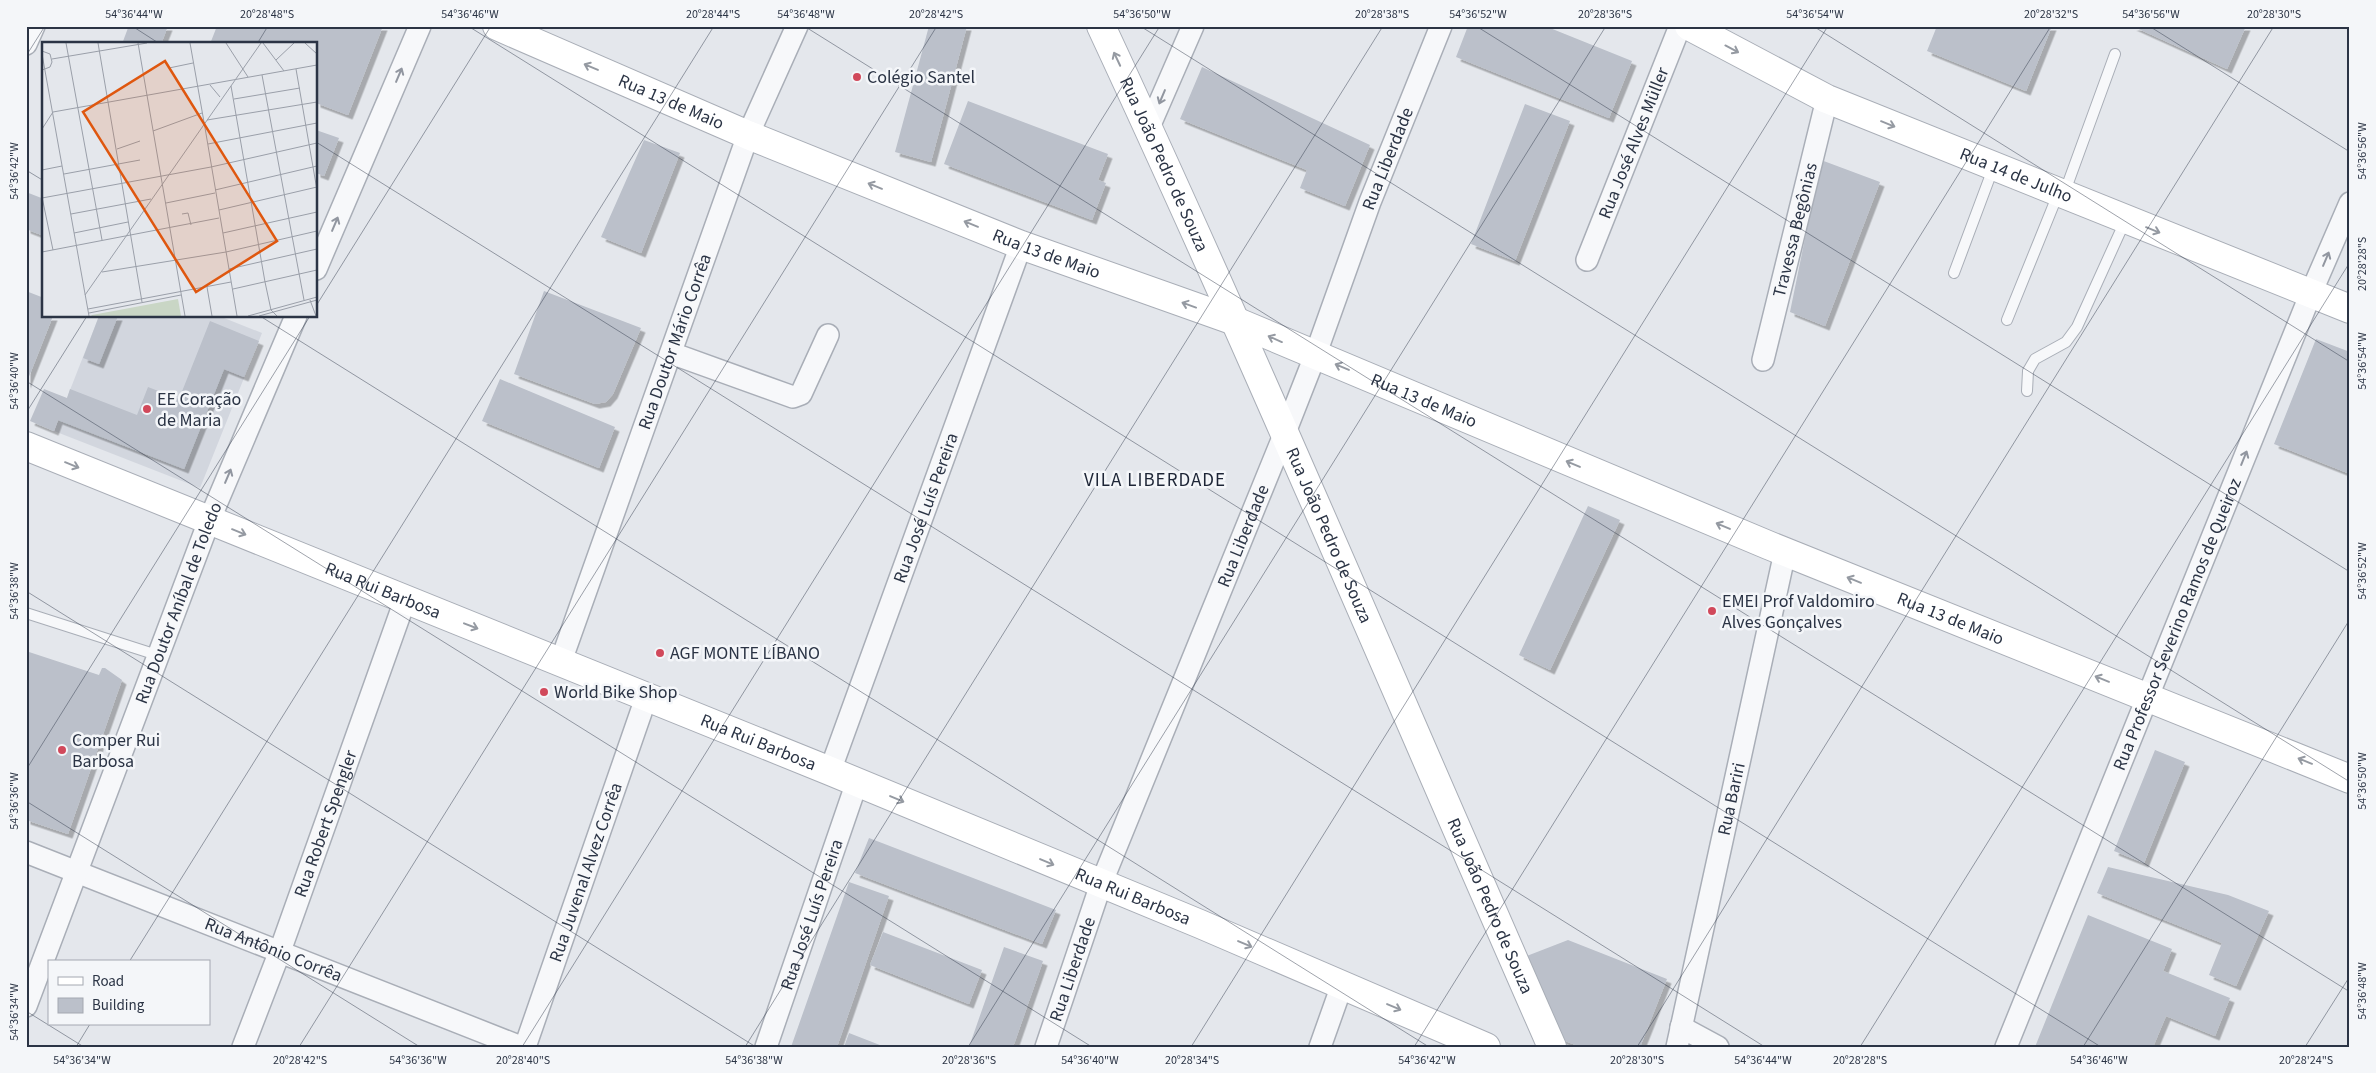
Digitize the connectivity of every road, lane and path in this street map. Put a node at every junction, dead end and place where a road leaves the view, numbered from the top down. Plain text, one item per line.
1 (34, 26) edge
2 (420, 26) edge
3 (497, 26) edge
4 (797, 26) edge
5 (1101, 26) edge
6 (1193, 26) edge
7 (1441, 26) edge
8 (1680, 26) edge
9 (1688, 26) edge
10 (26, 44) edge
11 (2115, 54) dead end
12 (1827, 100) junction
13 (1149, 127) junction
14 (748, 135) junction
15 (1994, 166) junction
16 (2061, 193) junction
17 (2350, 203) edge
18 (2126, 219) junction
19 (1021, 245) junction
20 (1587, 260) dead end
21 (318, 264) edge
22 (1954, 272) dead end
23 (2311, 293) junction
24 (2350, 309) edge
25 (295, 318) edge
26 (2007, 320) dead end
27 (1235, 321) junction
28 (828, 336) dead end
29 (671, 353) junction
30 (1315, 356) junction
31 (1763, 360) dead end
32 (2027, 391) dead end
33 (1284, 435) junction
34 (26, 447) edge
35 (209, 521) junction
36 (1785, 552) junction
37 (405, 600) junction
38 (26, 613) edge
39 (157, 655) junction
40 (561, 661) junction
41 (646, 698) junction
42 (2148, 698) junction
43 (830, 771) junction
44 (2350, 779) edge
45 (857, 782) junction
46 (26, 852) edge
47 (75, 872) junction
48 (1101, 884) junction
49 (280, 951) junction
50 (1342, 985) junction
51 (26, 1006) edge
52 (1679, 1037) edge
53 (243, 1047) edge
54 (523, 1047) edge
55 (766, 1047) edge
56 (1046, 1047) edge
57 (1320, 1047) edge
58 (1486, 1047) edge
59 (1552, 1047) edge
60 (1718, 1047) edge
61 (2006, 1047) edge

1 - 10 street
21 -> 2 street
14 -> 3 street, Rua 13 de Maio
4 - 14 street, Rua Doutor Mário Corrêa
13 -> 5 street, Rua João Pedro de Souza
6 -> 13 street
7 - 30 street, Rua Liberdade
8 - 20 street, Rua José Alves Müller
9 -> 12 street, Rua 14 de Julho
11 - 16 lane
12 -> 15 street, Rua 14 de Julho
12 - 31 street, Travessa Begônias
13 - 27 street, Rua João Pedro de Souza
19 -> 14 street, Rua 13 de Maio
14 - 29 street, Rua Doutor Mário Corrêa
15 - 16 street, Rua 14 de Julho
15 - 22 lane
16 - 18 street, Rua 14 de Julho
16 - 26 lane
23 -> 17 street, Rua Professor Severino Ramos de Queiroz
18 -> 23 street, Rua 14 de Julho
18 - 32 lane
27 -> 19 street, Rua 13 de Maio
19 - 43 street, Rua José Luís Pereira
23 - 24 street, Rua 14 de Julho
42 -> 23 street, Rua Professor Severino Ramos de Queiroz
35 -> 25 street, Rua Doutor Aníbal de Toledo
30 -> 27 street, Rua 13 de Maio
27 - 33 street, Rua João Pedro de Souza
28 - 29 street
29 - 40 street, Rua Doutor Mário Corrêa
30 - 33 street, Rua Liberdade
36 -> 30 street, Rua 13 de Maio
33 - 48 street, Rua Liberdade
33 - 59 street, Rua João Pedro de Souza
34 -> 35 street, Rua Rui Barbosa
35 -> 37 street, Rua Rui Barbosa
35 - 39 street, Rua Doutor Aníbal de Toledo
42 -> 36 street, Rua 13 de Maio
36 - 52 street, Rua Bariri
37 -> 40 street, Rua Rui Barbosa
37 - 49 street, Rua Robert Spengler
38 - 39 lane
39 - 47 street, Rua Doutor Aníbal de Toledo
40 - 41 street, Rua Rui Barbosa
41 - 43 street, Rua Rui Barbosa
41 - 54 street, Rua Juvenal Alvez Corrêa
44 -> 42 street, Rua 13 de Maio
42 - 61 street, Rua Professor Severino Ramos de Queiroz
43 - 45 street, Rua Rui Barbosa
45 -> 48 street, Rua Rui Barbosa
45 - 55 street, Rua José Luís Pereira
46 - 47 street, Rua Antônio Corrêa
47 - 49 street, Rua Antônio Corrêa
47 - 51 street, Rua Doutor Aníbal de Toledo
48 -> 50 street, Rua Rui Barbosa
48 - 56 street, Rua Liberdade
49 - 53 street, Rua Robert Spengler
49 - 54 street, Rua Antônio Corrêa
50 - 57 street
50 -> 58 street, Rua Rui Barbosa
52 - 60 street

